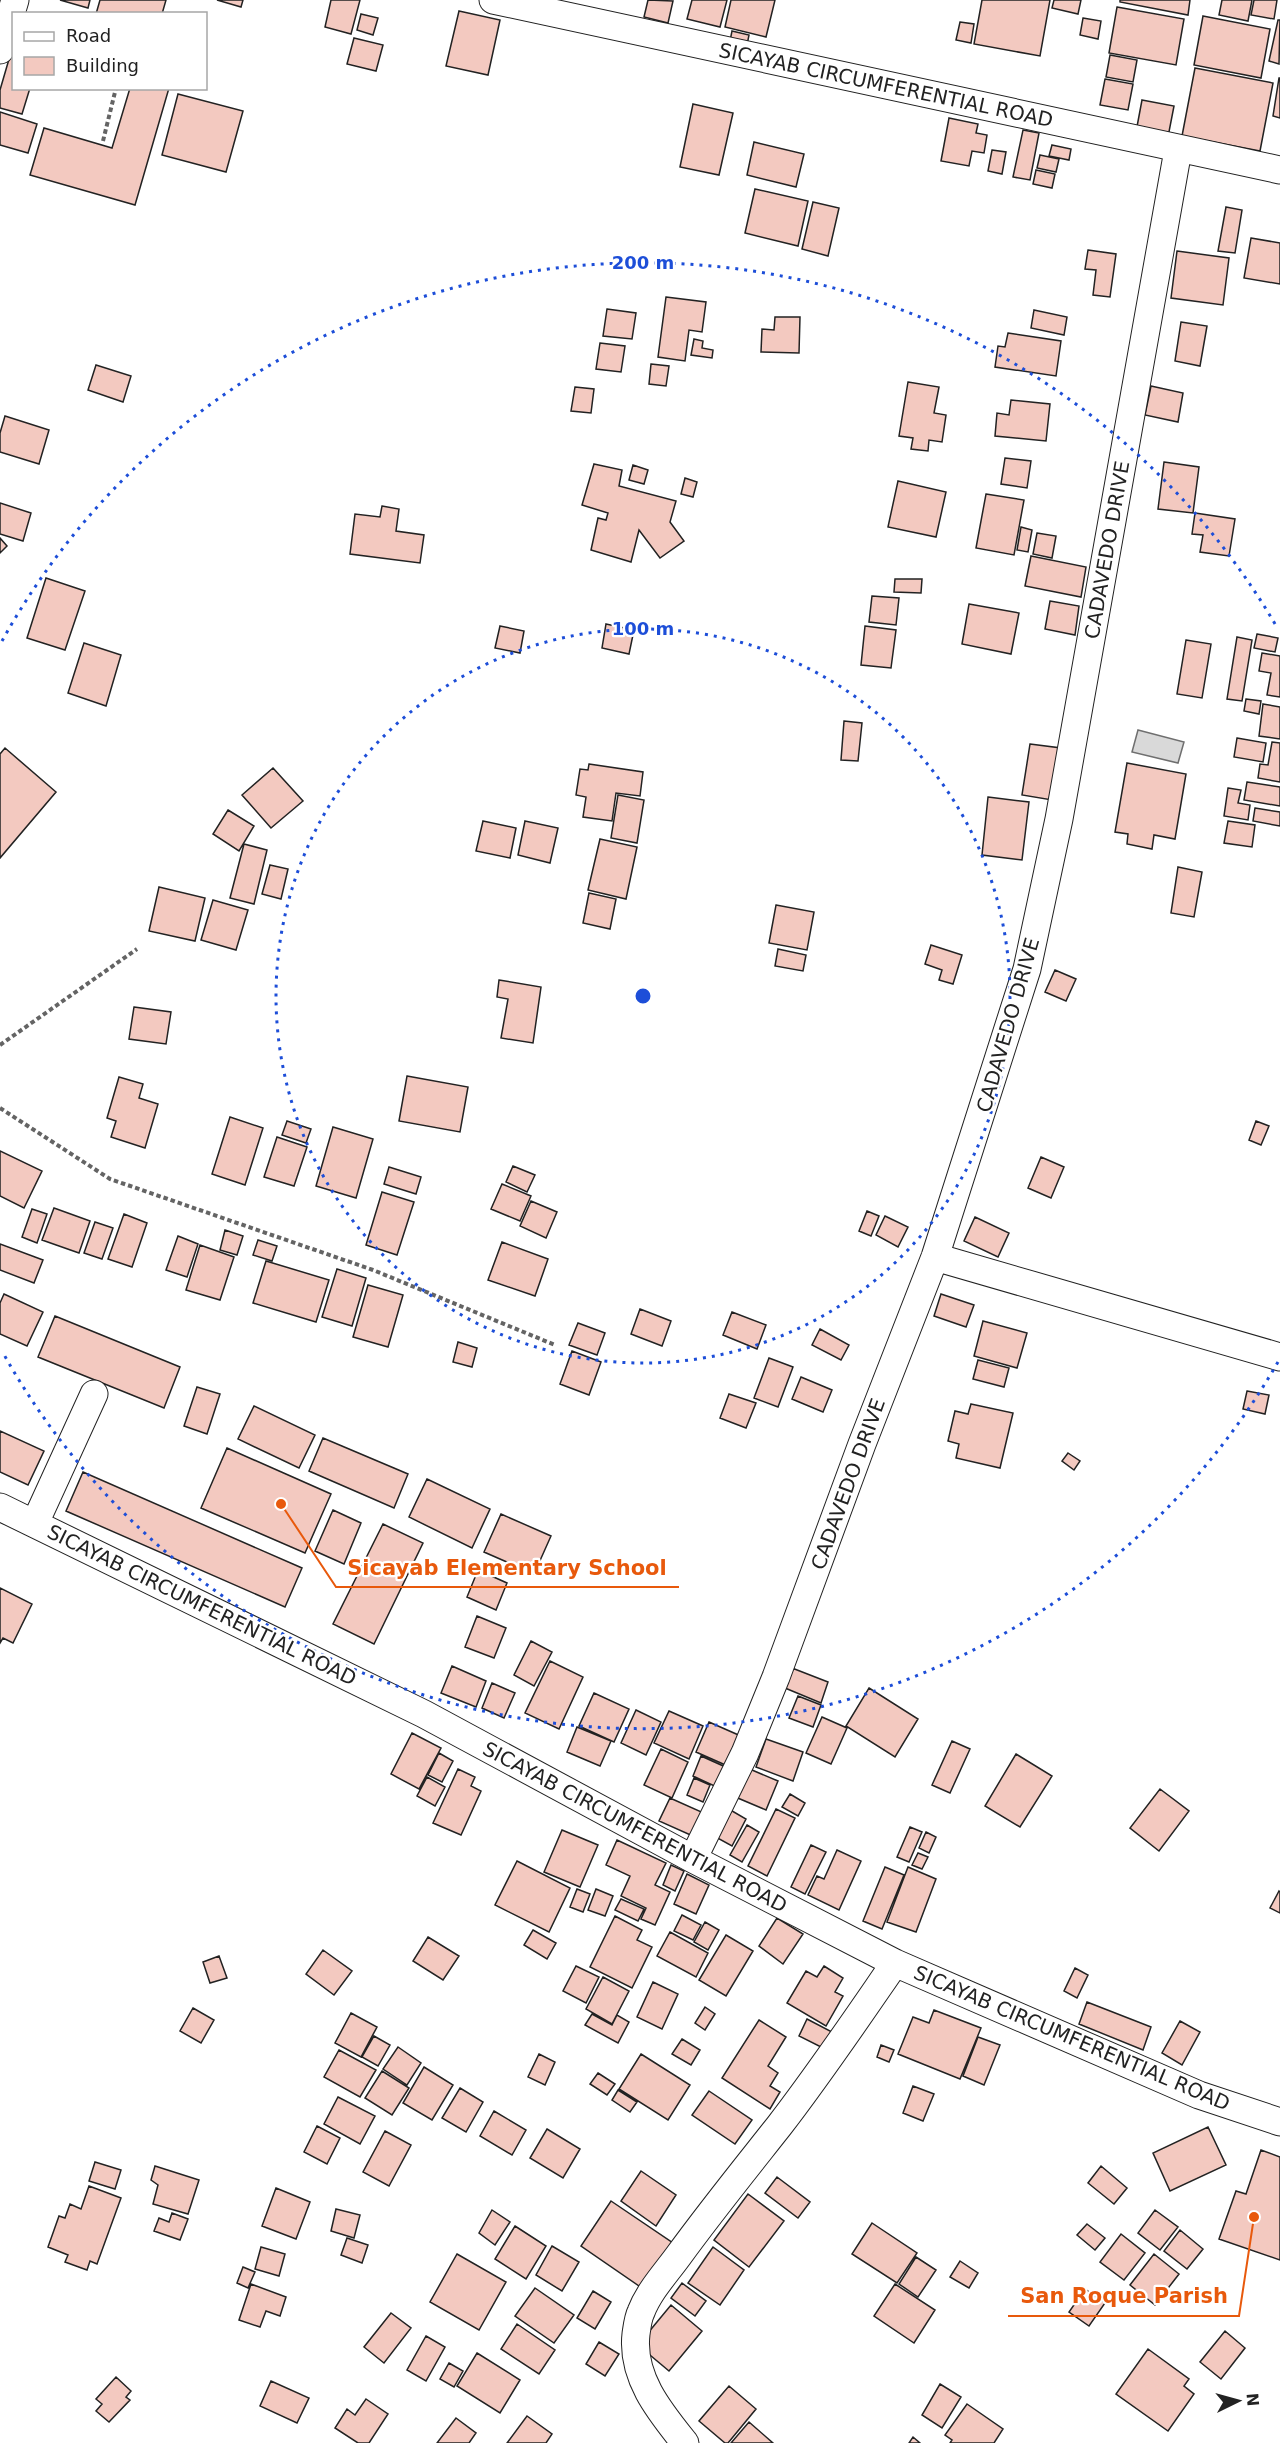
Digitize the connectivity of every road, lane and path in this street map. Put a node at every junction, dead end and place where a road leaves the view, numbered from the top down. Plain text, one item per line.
1 (493, 0) edge
2 (12, 13) edge
3 (0, 50) edge
4 (116, 90) edge
5 (103, 141) dead end
6 (1178, 150) junction
7 (1280, 170) edge
8 (137, 949) dead end
9 (0, 1045) edge
10 (0, 1108) edge
11 (935, 1257) junction
12 (555, 1345) dead end
13 (1280, 1358) edge
14 (94, 1394) dead end
15 (0, 1507) edge
16 (35, 1523) junction
17 (693, 1859) junction
18 (895, 1963) junction
19 (1280, 2122) edge
20 (685, 2443) edge

1 - 6 street, SICAYAB CIRCUMFERENTIAL ROAD
2 - 3 street
4 - 5 path
6 - 7 street, SICAYAB CIRCUMFERENTIAL ROAD
6 - 11 street, CADAVEDO DRIVE
8 - 9 path
10 - 12 path
11 - 13 street
11 - 17 street, CADAVEDO DRIVE
14 - 16 street
15 - 16 street, SICAYAB CIRCUMFERENTIAL ROAD
16 - 17 street, SICAYAB CIRCUMFERENTIAL ROAD
17 - 18 street, SICAYAB CIRCUMFERENTIAL ROAD
18 - 19 street, SICAYAB CIRCUMFERENTIAL ROAD
18 - 20 street

